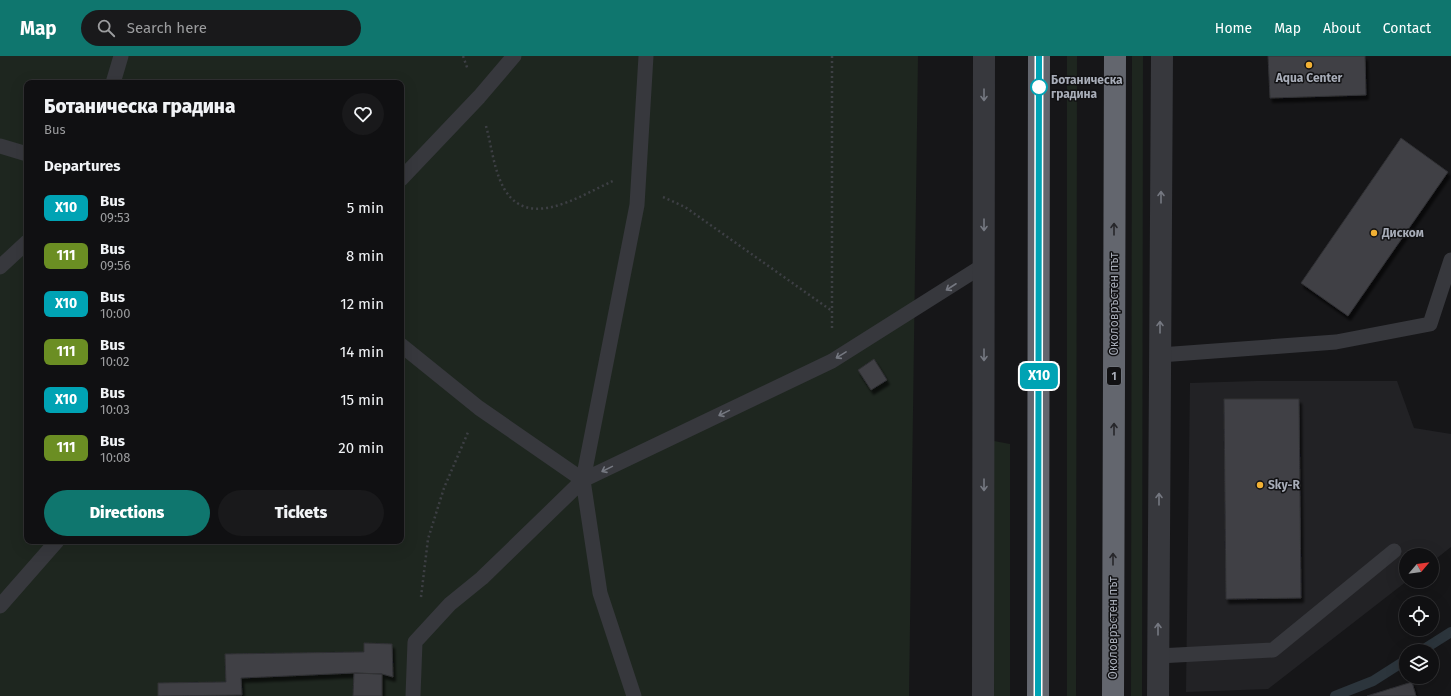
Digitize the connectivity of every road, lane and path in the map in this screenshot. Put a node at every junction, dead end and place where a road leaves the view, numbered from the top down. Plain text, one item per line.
1 (121, 56) edge
2 (514, 56) edge
3 (646, 56) edge
4 (832, 56) edge
5 (984, 56) edge
6 (1039, 56) edge
7 (1115, 56) edge
8 (1162, 56) edge
9 (114, 80) edge
10 (479, 97) junction
11 (0, 146) edge
12 (24, 153) edge
13 (639, 168) junction
14 (404, 176) edge
15 (638, 187) junction
16 (24, 245) edge
17 (1451, 260) edge
18 (984, 265) junction
19 (0, 266) edge
20 (832, 311) junction
21 (404, 347) edge
22 (1160, 355) junction
23 (832, 361) junction
24 (479, 408) junction
25 (583, 480) junction
26 (54, 544) edge
27 (1394, 551) dead end
28 (0, 606) edge
29 (415, 642) junction
30 (1158, 656) junction
31 (413, 696) edge
32 (634, 696) edge
33 (983, 696) edge
34 (1038, 696) edge
35 (1113, 696) edge
36 (1158, 696) edge

1 - 9 lane
2 - 10 lane
3 - 13 lane
4 - 20 path
5 -> 18 street
6 - 34 highway
35 -> 7 highway, Околовръстен път / 1
22 -> 8 street
10 - 13 path
10 - 14 lane
11 - 12 lane
13 - 15 lane
15 - 20 path
15 - 25 lane
16 - 19 lane
17 - 22 lane
18 -> 23 lane
18 -> 33 street
20 - 23 path
21 - 24 lane
30 -> 22 street
23 -> 25 lane
24 - 25 lane
24 - 29 path
25 - 29 lane
25 - 32 lane
26 - 28 lane
27 - 30 lane
29 - 31 lane
30 - 36 street

